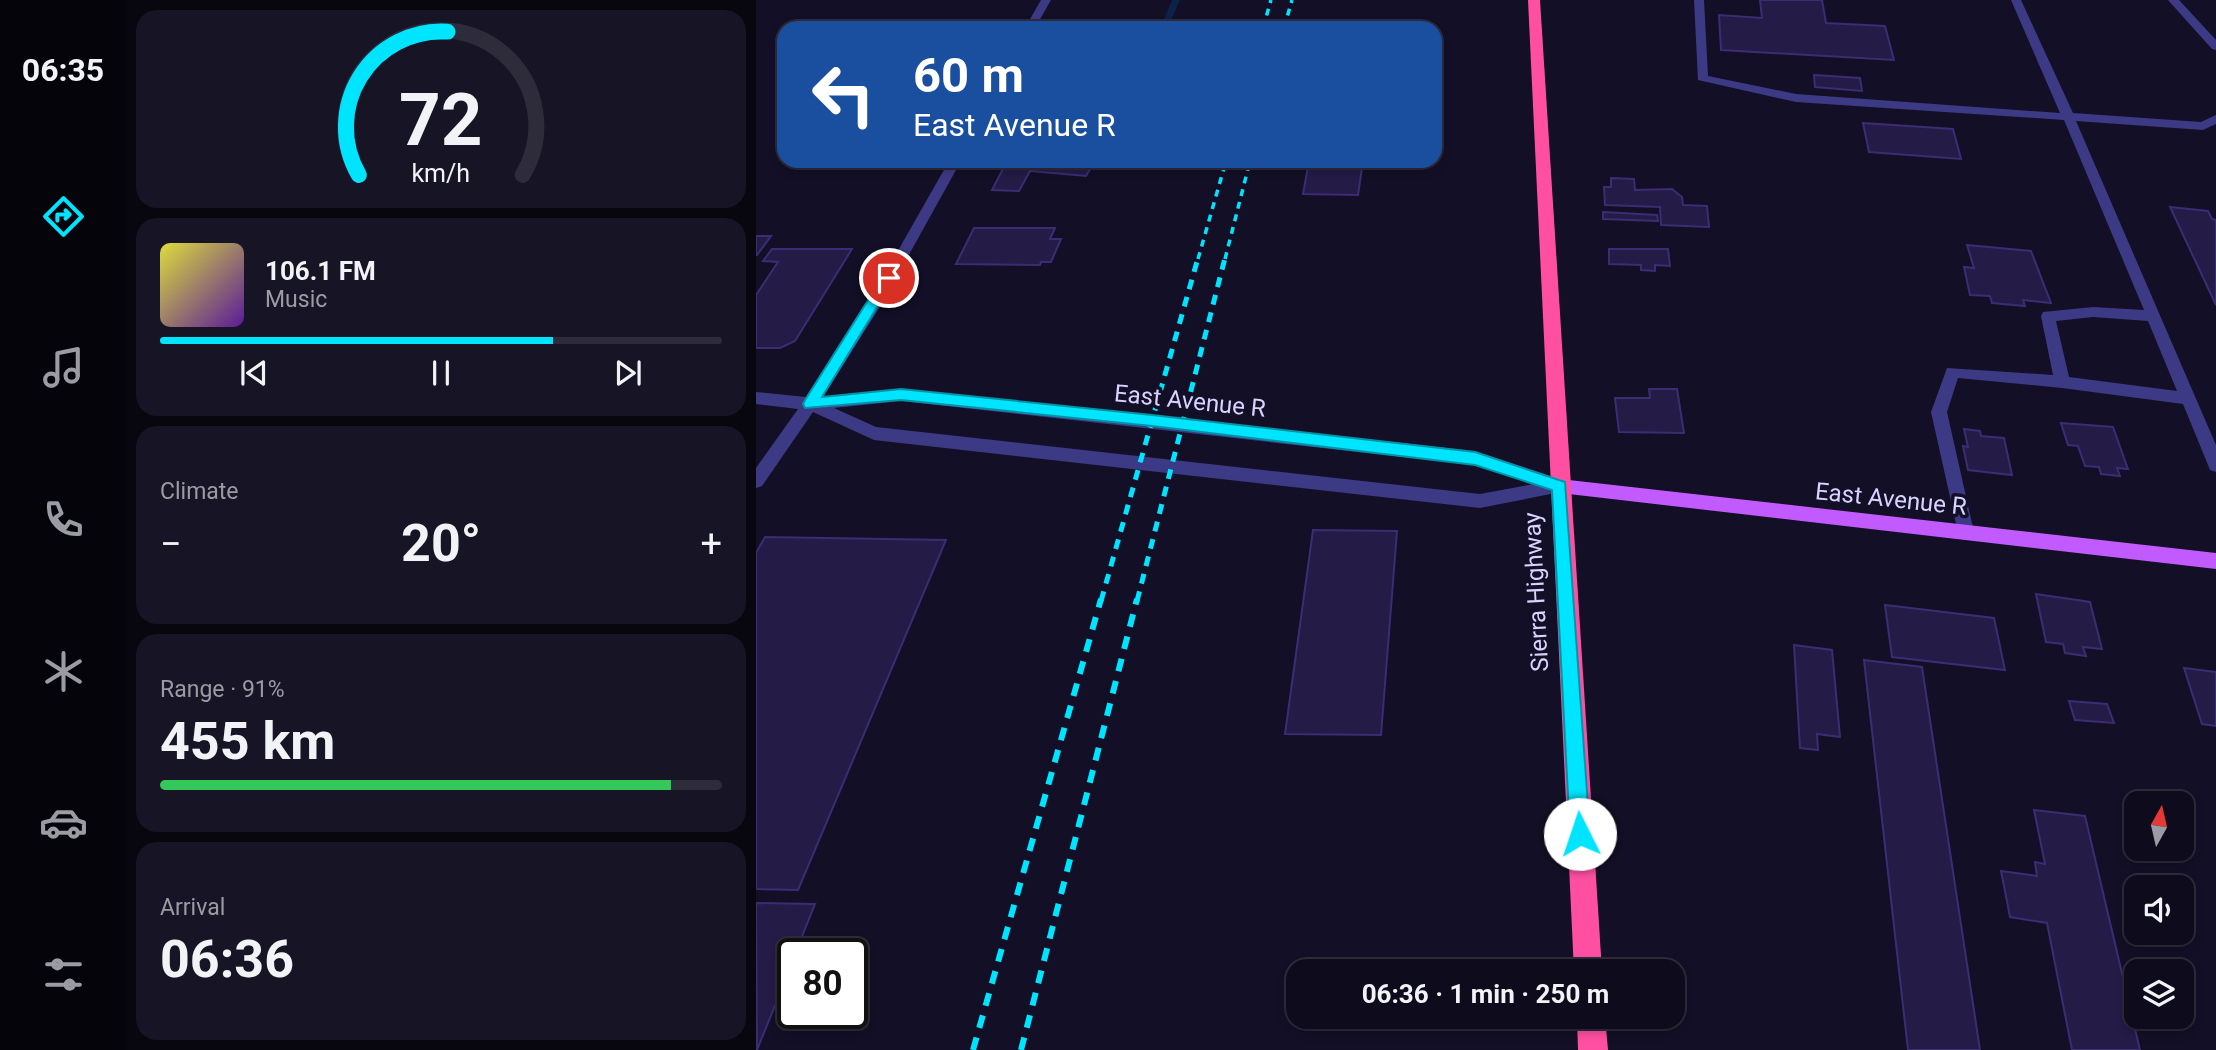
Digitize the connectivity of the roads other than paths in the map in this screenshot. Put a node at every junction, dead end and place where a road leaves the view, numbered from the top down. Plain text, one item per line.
1 (1046, 0) edge
2 (1534, 0) edge
3 (1699, 0) edge
4 (2016, 0) edge
5 (2173, 0) edge
6 (1034, 21) edge
7 (2216, 47) edge
8 (2067, 118) junction
9 (2216, 119) edge
10 (951, 168) edge
11 (2153, 316) junction
12 (2062, 382) junction
13 (756, 398) edge
14 (2188, 399) junction
15 (810, 404) junction
16 (2216, 465) edge
17 (756, 481) edge
18 (1560, 486) junction
19 (1965, 532) junction
20 (2216, 561) edge
21 (1587, 959) edge
22 (1592, 1029) edge
23 (1593, 1050) edge

1 - 6 street
2 - 18 highway, Sierra Highway
3 - 8 street
4 - 8 street
5 - 7 street
8 - 9 street
8 - 11 street
10 - 15 street
11 - 12 street
11 - 14 street
12 - 14 street
12 - 19 street
13 - 15 street, East Avenue R
14 - 16 street
15 - 17 street
15 - 18 street, East Avenue R
15 - 18 street, East Avenue R
18 - 19 main road, East Avenue R
18 - 21 highway, Sierra Highway
19 - 20 main road, East Avenue R
22 - 23 highway

